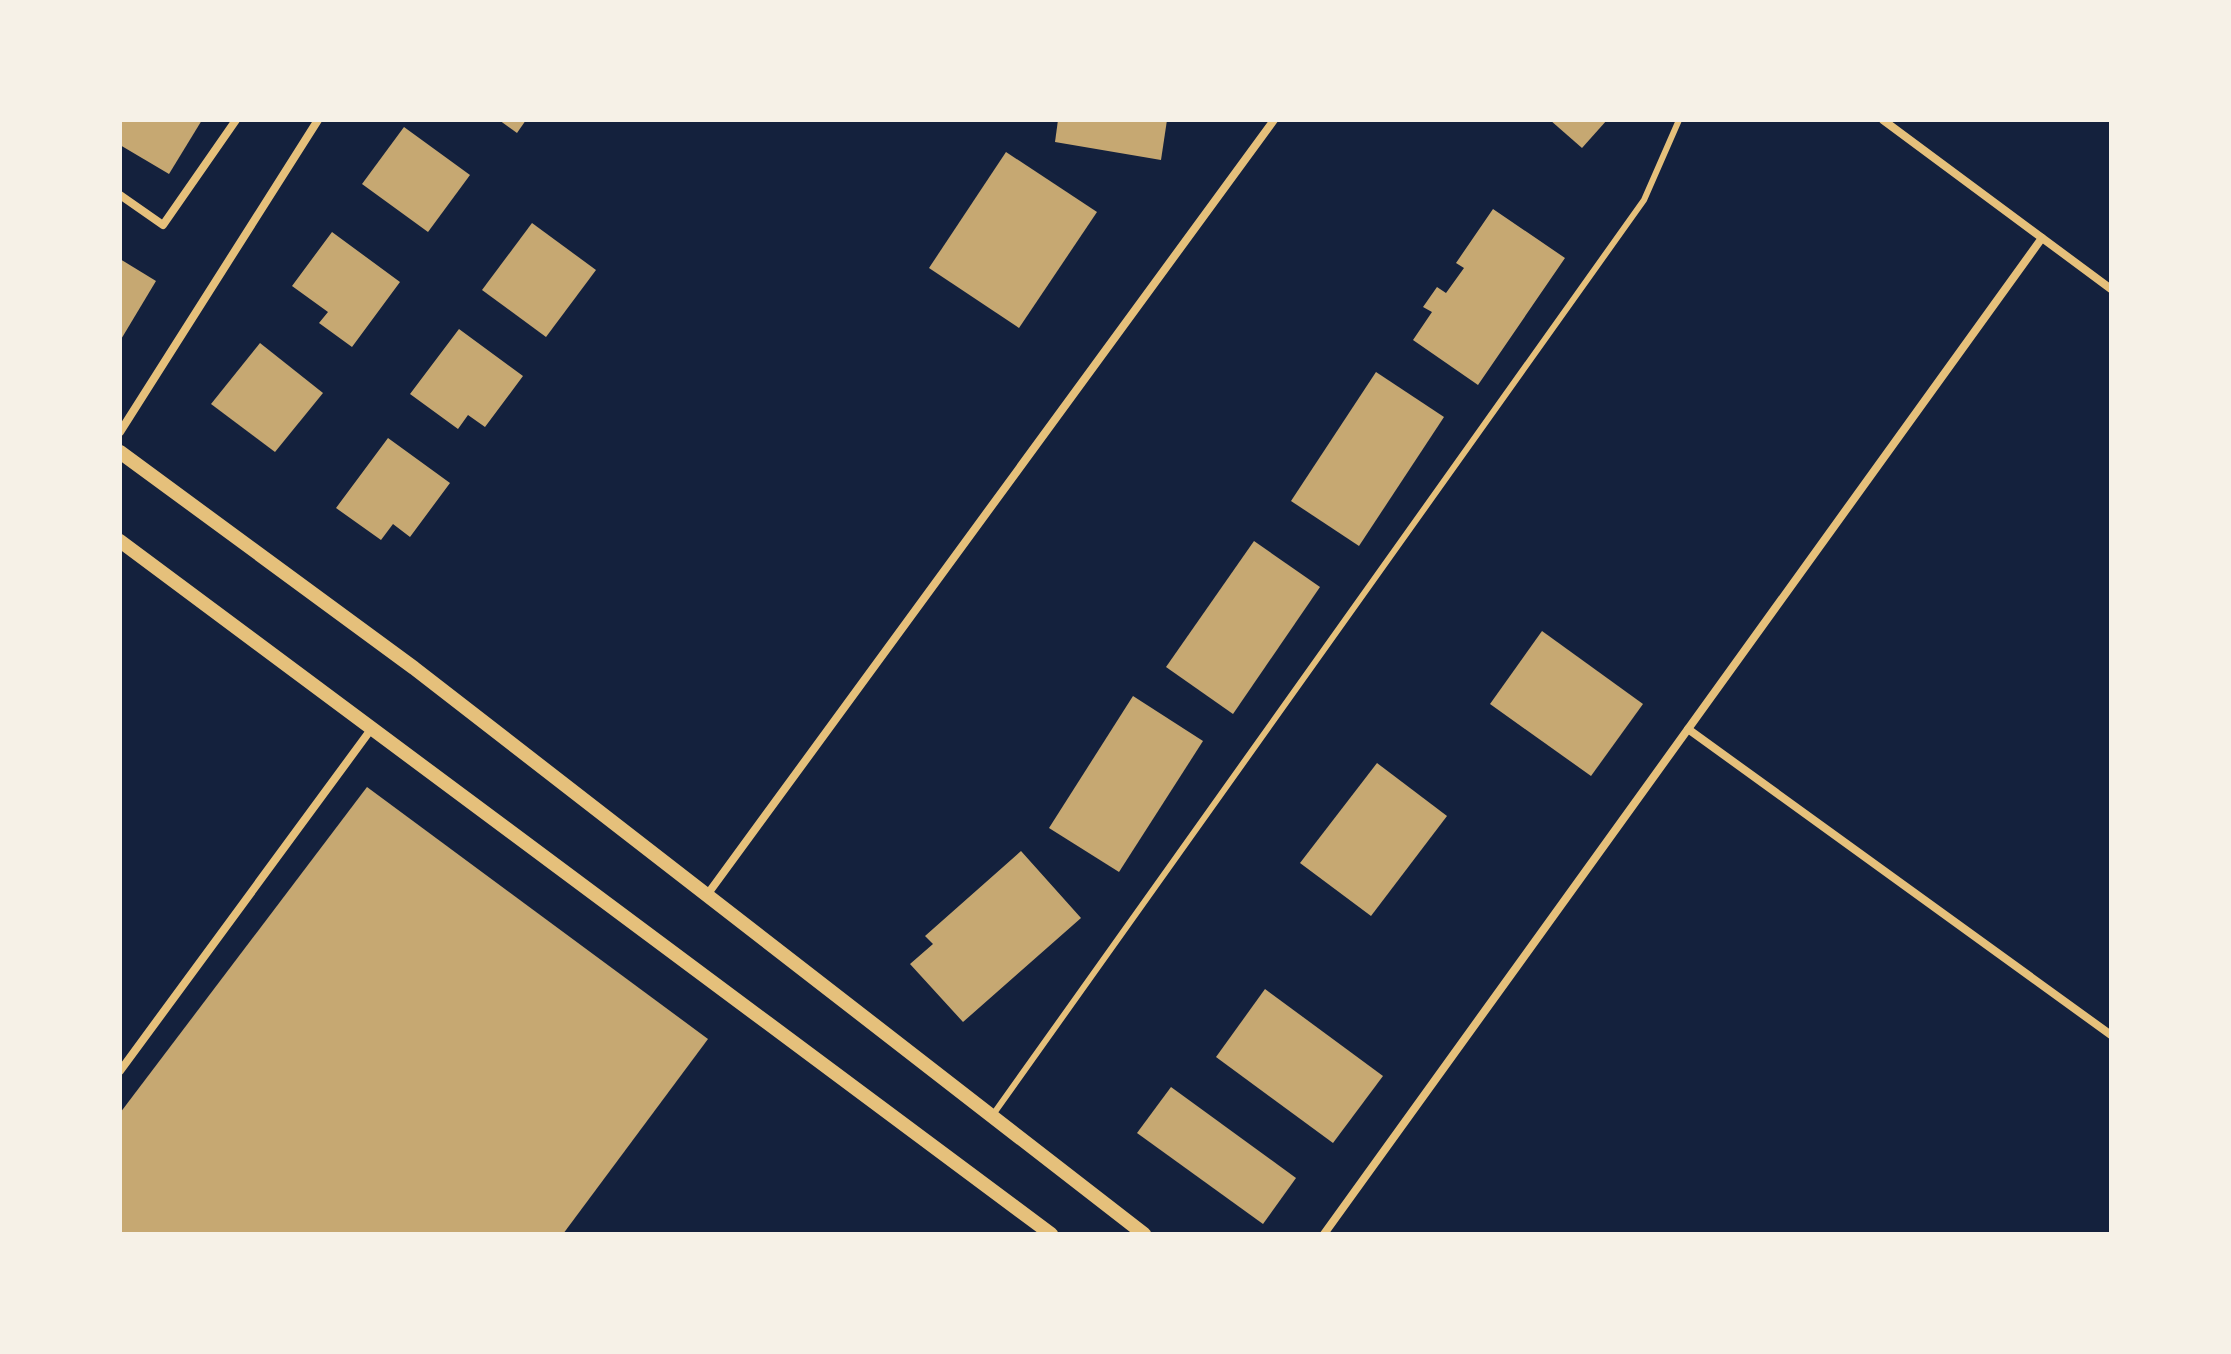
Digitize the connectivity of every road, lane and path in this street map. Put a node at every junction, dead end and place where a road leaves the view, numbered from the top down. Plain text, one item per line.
1 (236, 120) edge
2 (318, 120) edge
3 (1274, 120) edge
4 (1679, 120) edge
5 (1883, 120) edge
6 (120, 195) edge
7 (2042, 238) junction
8 (2111, 289) edge
9 (120, 432) edge
10 (120, 452) edge
11 (120, 541) edge
12 (372, 728) junction
13 (1688, 729) junction
14 (707, 895) junction
15 (2111, 1035) edge
16 (120, 1071) edge
17 (992, 1116) junction
18 (1051, 1234) edge
19 (1144, 1234) edge
20 (1324, 1234) edge

1 - 6 street
2 - 9 street
3 - 14 street
4 - 17 lane
5 - 7 street
7 - 8 street
7 - 13 street
10 - 14 street
11 - 12 street
12 - 16 street
12 - 18 street
13 - 15 street
13 - 20 street
14 - 17 street
17 - 19 street

